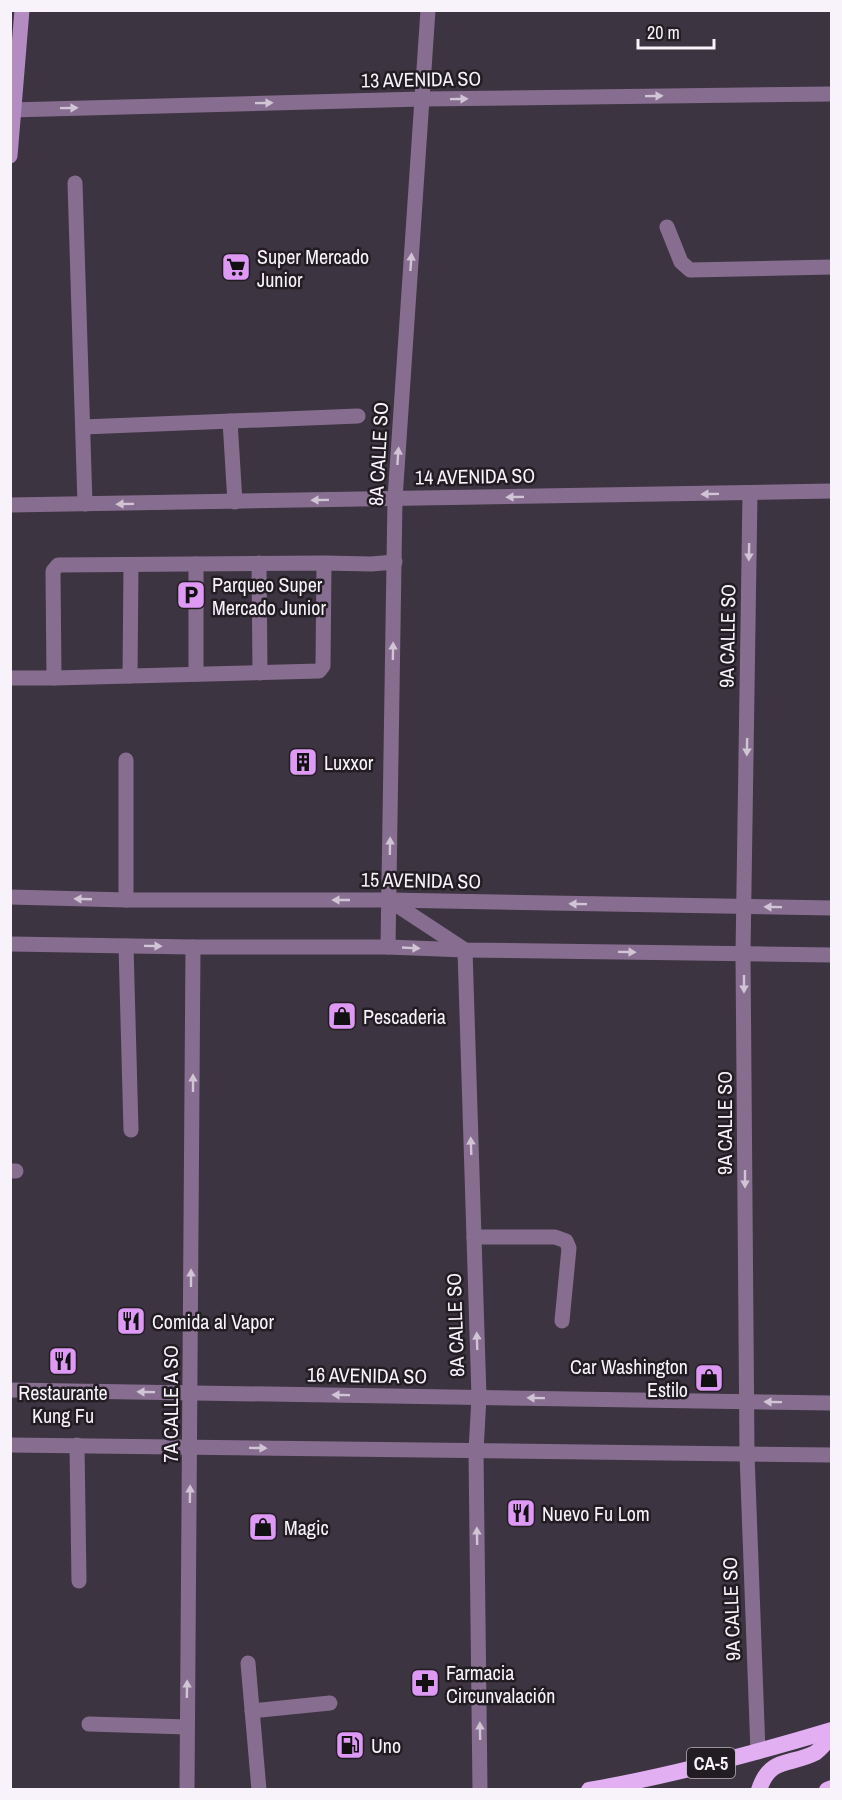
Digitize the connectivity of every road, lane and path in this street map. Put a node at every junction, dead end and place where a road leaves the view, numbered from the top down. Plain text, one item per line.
1 (22, 10) edge
2 (428, 10) edge
3 (831, 94) edge
4 (422, 99) junction
5 (12, 110) edge
6 (10, 156) edge
7 (75, 183) dead end
8 (667, 227) dead end
9 (831, 267) edge
10 (358, 416) dead end
11 (230, 422) junction
12 (83, 428) junction
13 (831, 491) edge
14 (750, 493) junction
15 (395, 499) junction
16 (235, 502) junction
17 (85, 504) junction
18 (10, 505) edge
19 (395, 562) junction
20 (259, 563) junction
21 (324, 563) junction
22 (196, 564) junction
23 (131, 565) junction
24 (260, 673) junction
25 (196, 674) junction
26 (130, 676) junction
27 (10, 678) edge
28 (54, 678) junction
29 (126, 760) dead end
30 (10, 897) edge
31 (126, 900) junction
32 (389, 900) junction
33 (744, 907) junction
34 (831, 908) edge
35 (10, 944) edge
36 (126, 946) junction
37 (193, 947) junction
38 (388, 947) junction
39 (465, 950) junction
40 (743, 954) junction
41 (831, 955) edge
42 (131, 1130) dead end
43 (474, 1237) junction
44 (562, 1321) dead end
45 (10, 1390) edge
46 (191, 1393) junction
47 (479, 1397) junction
48 (746, 1401) junction
49 (831, 1403) edge
50 (10, 1444) edge
51 (77, 1445) junction
52 (190, 1447) junction
53 (476, 1450) junction
54 (747, 1454) junction
55 (831, 1455) edge
56 (79, 1581) dead end
57 (248, 1663) dead end
58 (330, 1703) dead end
59 (252, 1711) junction
60 (89, 1724) dead end
61 (187, 1727) junction
62 (831, 1730) edge
63 (831, 1736) edge
64 (758, 1752) junction
65 (831, 1788) edge
66 (187, 1790) edge
67 (259, 1790) edge
68 (480, 1790) edge
69 (589, 1790) edge
70 (759, 1790) edge
71 (827, 1790) edge

1 - 5 main road
2 - 4 street, 8A CALLE SO
4 -> 3 street, 13 AVENIDA SO
5 -> 4 street, 13 AVENIDA SO
15 -> 4 street, 8A CALLE SO
5 - 6 main road
7 - 12 street
8 - 9 street
10 - 11 street
11 - 12 street
11 - 16 street
12 - 17 street
13 - 14 street, 14 AVENIDA SO
14 -> 15 street, 14 AVENIDA SO
14 -> 33 street, 9A CALLE SO
15 -> 16 street, 14 AVENIDA SO
15 - 19 street, 8A CALLE SO
16 -> 17 street, 14 AVENIDA SO
17 - 18 street, 14 AVENIDA SO
19 - 21 street
32 -> 19 street, 8A CALLE SO
20 - 21 street
20 - 22 street
20 - 24 street
21 - 24 street
22 - 23 street
22 - 25 street
23 - 26 street
23 - 28 street
24 - 25 street
25 - 26 street
26 - 28 street
27 - 28 street
29 - 31 street
31 -> 30 street, 15 AVENIDA SO
32 -> 31 street, 15 AVENIDA SO
33 -> 32 street, 15 AVENIDA SO
32 - 38 street, 8A CALLE SO
32 - 39 street
34 -> 33 street, 15 AVENIDA SO
33 - 40 street, 9A CALLE SO
35 - 36 street
36 -> 37 street
36 - 42 street
37 - 38 street
46 -> 37 street, 7A CALLE A SO
38 -> 39 street
39 -> 40 street
43 -> 39 street, 8A CALLE SO
40 - 41 street
40 -> 48 street, 9A CALLE SO
43 - 44 street
47 -> 43 street, 8A CALLE SO
46 -> 45 street, 16 AVENIDA SO
47 -> 46 street, 16 AVENIDA SO
46 - 52 street, 7A CALLE A SO
48 -> 47 street, 16 AVENIDA SO
47 - 53 street, 8A CALLE SO
49 -> 48 street, 16 AVENIDA SO
48 - 54 street, 9A CALLE SO
50 - 51 street
51 - 52 street
51 - 56 street
52 -> 53 street
61 -> 52 street, 7A CALLE A SO
53 - 54 street
68 -> 53 street, 8A CALLE SO
54 - 55 street
54 - 64 street, 9A CALLE SO
57 - 59 street
58 - 59 street
59 - 67 street
60 - 61 street
61 - 66 street, 7A CALLE A SO
62 - 64 highway, CA-5
63 - 70 highway
64 - 69 highway, CA-5
65 - 71 highway

